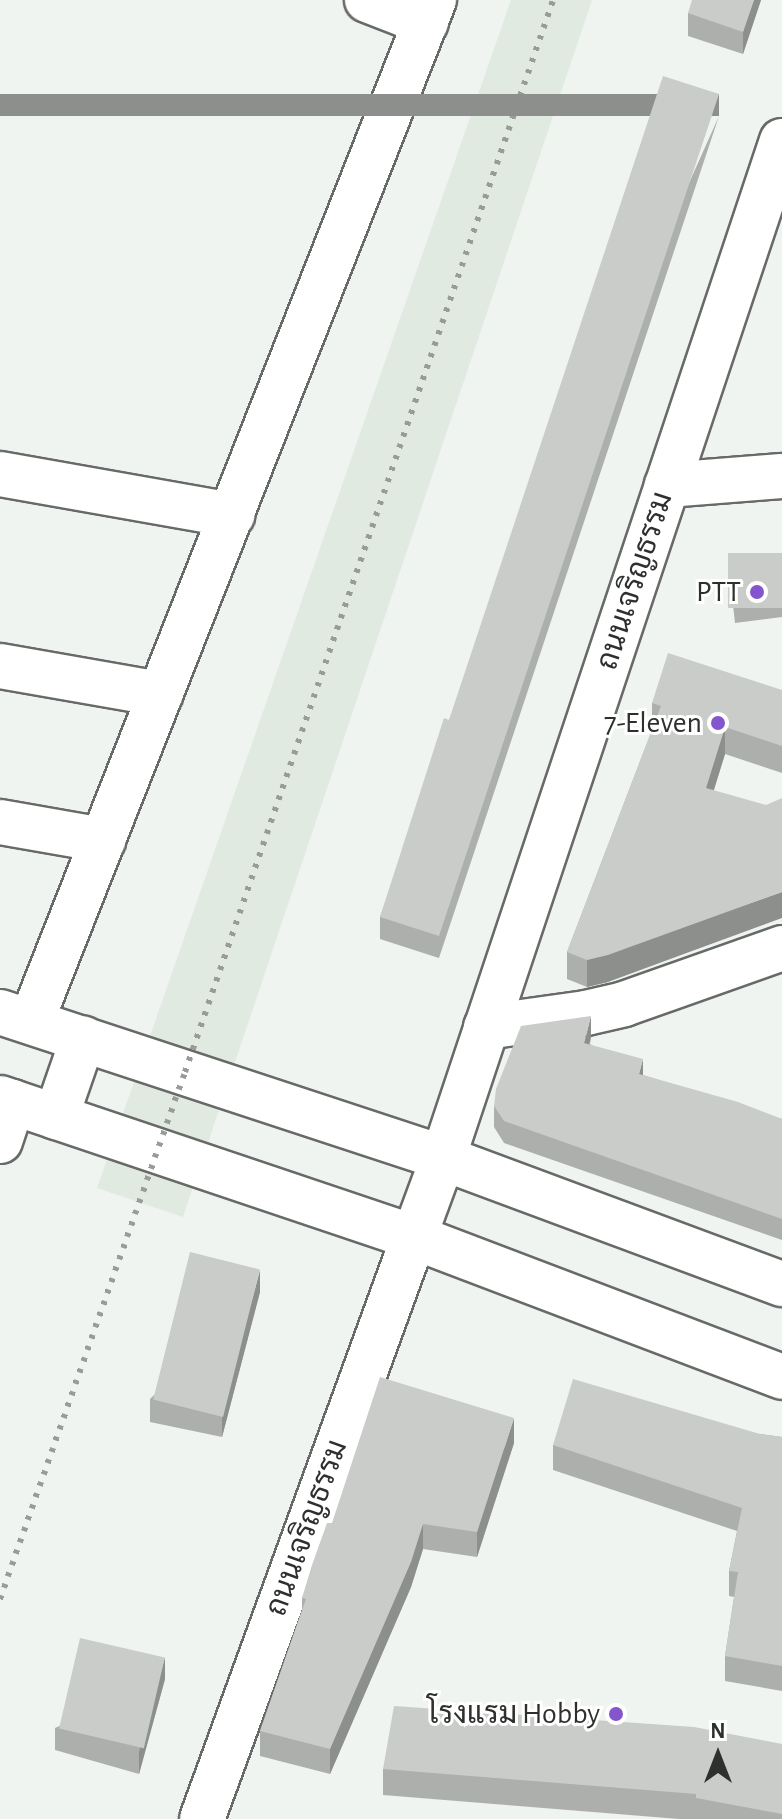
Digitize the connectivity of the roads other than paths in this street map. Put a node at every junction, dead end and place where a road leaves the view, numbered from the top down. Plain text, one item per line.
1 (367, 0) edge
2 (430, 11) edge
3 (782, 141) edge
4 (0, 474) edge
5 (782, 476) edge
6 (667, 485) junction
7 (232, 515) junction
8 (0, 666) edge
9 (161, 694) junction
10 (0, 822) edge
11 (103, 840) junction
12 (782, 948) edge
13 (15, 1017) edge
14 (486, 1027) junction
15 (83, 1039) junction
16 (4, 1114) edge
17 (56, 1117) junction
18 (443, 1158) junction
19 (414, 1237) junction
20 (782, 1284) edge
21 (782, 1377) edge
22 (202, 1819) edge

1 - 2 street
2 - 7 street
3 - 6 street, ถนนเจริญธรรม
4 - 7 street
5 - 6 street
6 - 14 street, ถนนเจริญธรรม
7 - 9 street
8 - 9 street
9 - 11 street
10 - 11 street
11 - 13 street
12 - 14 street
13 - 15 street
14 - 18 street, ถนนเจริญธรรม
15 - 17 street
15 - 18 street
16 - 17 street
17 - 19 street
18 - 19 street, ถนนเจริญธรรม
18 - 20 street
19 - 21 street
19 - 22 street, ถนนเจริญธรรม

